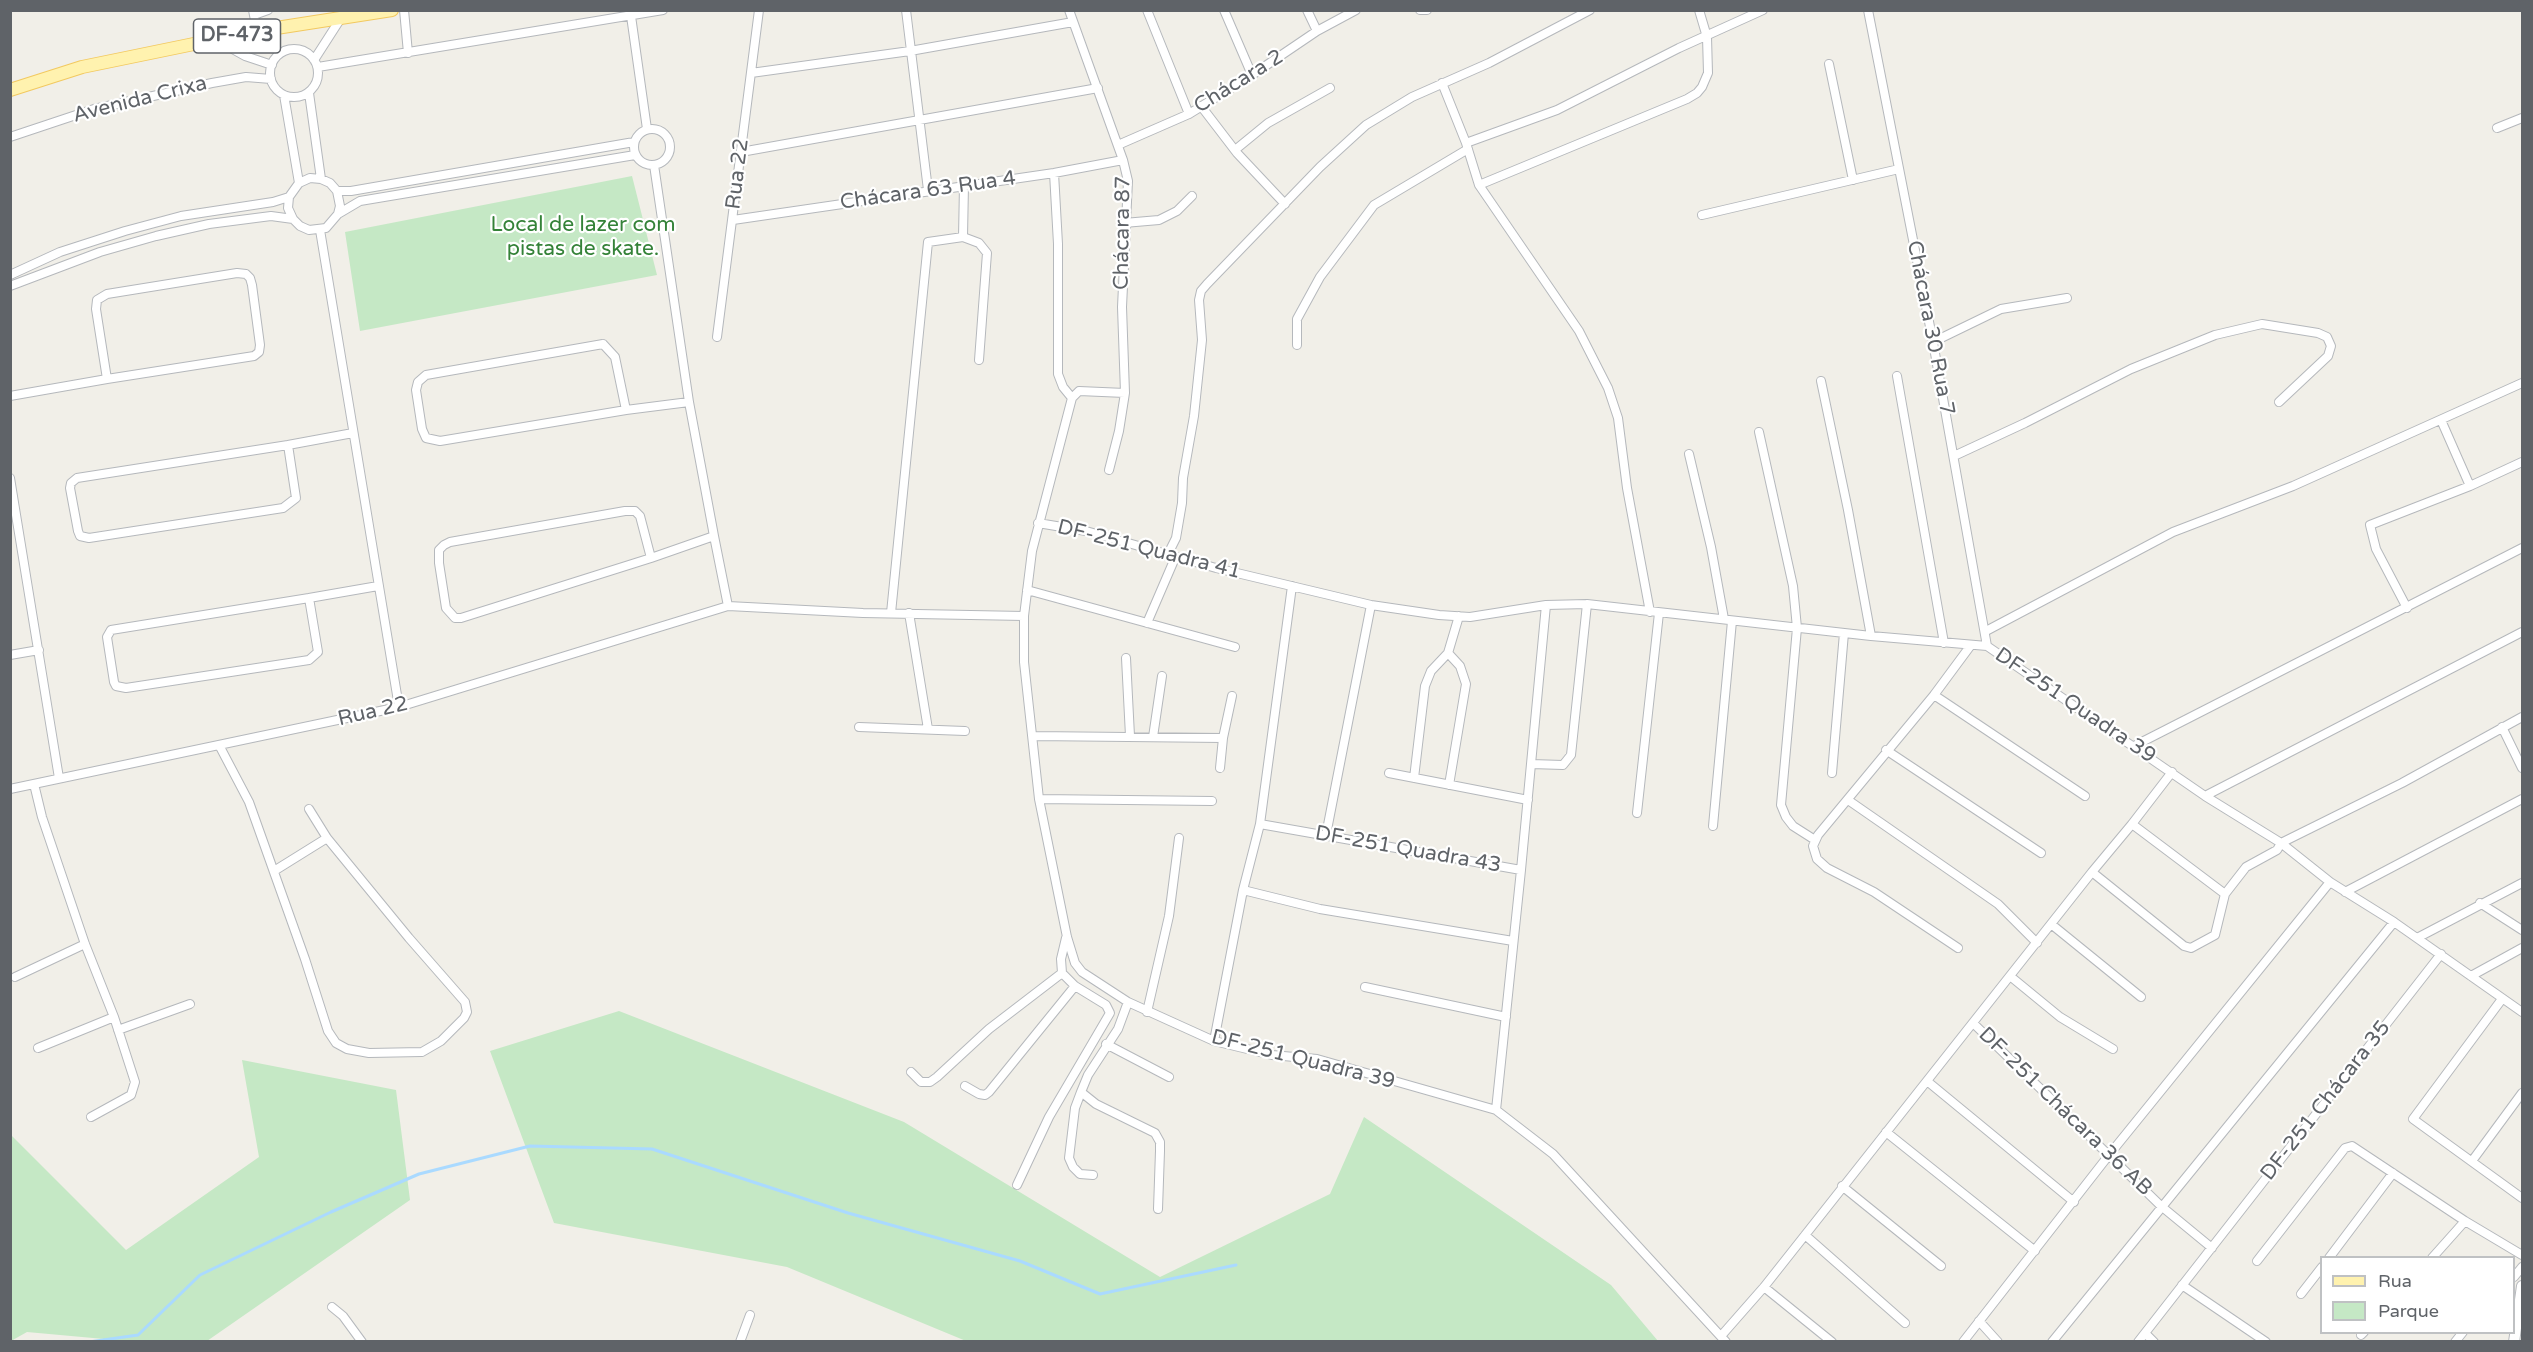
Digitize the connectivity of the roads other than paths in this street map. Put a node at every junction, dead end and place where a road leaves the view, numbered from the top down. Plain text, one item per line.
1 (268, 10) edge
2 (392, 10) edge
3 (404, 10) edge
4 (663, 10) edge
5 (759, 10) edge
6 (906, 10) edge
7 (1069, 10) edge
8 (1147, 10) edge
9 (1224, 10) edge
10 (1307, 10) edge
11 (1356, 10) edge
12 (1590, 10) edge
13 (1699, 10) edge
14 (1763, 10) edge
15 (1868, 10) edge
16 (253, 13) edge
17 (631, 16) junction
18 (340, 18) junction
19 (1073, 22) junction
20 (257, 32) junction
21 (1317, 32) junction
22 (1707, 37) junction
23 (218, 40) junction
24 (910, 51) junction
25 (408, 53) junction
26 (316, 63) junction
27 (1829, 64) dead end
28 (272, 65) junction
29 (751, 73) junction
30 (1252, 75) junction
31 (271, 80) junction
32 (1442, 83) junction
33 (1098, 88) junction
34 (1330, 88) dead end
35 (10, 90) edge
36 (309, 93) junction
37 (284, 96) junction
38 (1201, 106) junction
39 (1189, 114) junction
40 (2523, 118) edge
41 (919, 122) junction
42 (2498, 128) dead end
43 (647, 129) junction
44 (10, 137) edge
45 (634, 142) junction
46 (1118, 145) junction
47 (1467, 146) junction
48 (1235, 150) junction
49 (741, 152) junction
50 (635, 155) junction
51 (1123, 160) junction
52 (654, 165) junction
53 (1899, 170) junction
54 (1054, 173) junction
55 (321, 179) junction
56 (1853, 180) junction
57 (299, 183) junction
58 (1479, 184) junction
59 (964, 185) junction
60 (928, 190) junction
61 (337, 191) junction
62 (1192, 196) dead end
63 (289, 197) junction
64 (1285, 204) junction
65 (338, 214) junction
66 (1702, 214) dead end
67 (292, 219) junction
68 (733, 220) junction
69 (1124, 223) junction
70 (320, 230) junction
71 (963, 237) junction
72 (10, 275) edge
73 (10, 286) edge
74 (2067, 298) dead end
75 (717, 337) dead end
76 (1933, 342) junction
77 (1297, 345) dead end
78 (979, 360) dead end
79 (1897, 376) dead end
80 (107, 379) junction
81 (1821, 381) dead end
82 (2523, 383) edge
83 (1125, 393) junction
84 (10, 396) edge
85 (1072, 398) junction
86 (689, 402) junction
87 (2279, 402) dead end
88 (626, 410) junction
89 (2441, 420) junction
90 (1759, 432) dead end
91 (353, 433) junction
92 (288, 445) junction
93 (1689, 454) dead end
94 (1954, 456) junction
95 (2523, 462) edge
96 (1109, 470) dead end
97 (10, 478) edge
98 (2470, 486) junction
99 (1038, 523) junction
100 (714, 536) junction
101 (2523, 548) edge
102 (1171, 557) junction
103 (651, 558) junction
104 (378, 586) junction
105 (1292, 586) junction
106 (1027, 590) junction
107 (309, 598) junction
108 (1587, 604) junction
109 (1371, 605) junction
110 (1546, 605) junction
111 (728, 606) junction
112 (2407, 608) junction
113 (891, 613) junction
114 (909, 613) junction
115 (1655, 613) junction
116 (1024, 616) junction
117 (1459, 616) junction
118 (1728, 620) junction
119 (1147, 623) junction
120 (1797, 628) junction
121 (1986, 631) junction
122 (2523, 632) edge
123 (1844, 633) junction
124 (1871, 636) junction
125 (1944, 643) junction
126 (1971, 645) junction
127 (1987, 646) junction
128 (1235, 647) dead end
129 (39, 650) junction
130 (1448, 653) junction
131 (10, 655) edge
132 (1126, 658) dead end
133 (1162, 676) dead end
134 (1934, 695) junction
135 (1232, 696) dead end
136 (399, 707) junction
137 (2523, 717) edge
138 (859, 727) dead end
139 (2502, 727) junction
140 (928, 729) junction
141 (965, 731) dead end
142 (1033, 736) junction
143 (1130, 736) junction
144 (1153, 737) junction
145 (1223, 738) junction
146 (219, 745) junction
147 (2134, 746) junction
148 (1886, 750) junction
149 (1531, 764) junction
150 (1220, 768) dead end
151 (2523, 768) edge
152 (2172, 772) junction
153 (1389, 773) dead end
154 (1832, 773) dead end
155 (59, 778) junction
156 (1414, 778) junction
157 (34, 784) junction
158 (1449, 785) junction
159 (10, 789) edge
160 (2085, 796) dead end
161 (2205, 796) junction
162 (1039, 799) junction
163 (1528, 800) junction
164 (1848, 800) junction
165 (2523, 800) edge
166 (1212, 801) dead end
167 (309, 809) dead end
168 (1637, 813) dead end
169 (1260, 824) junction
170 (2132, 824) junction
171 (1713, 826) dead end
172 (1326, 835) junction
173 (327, 838) junction
174 (1179, 838) dead end
175 (1815, 840) junction
176 (2281, 843) junction
177 (2041, 853) dead end
178 (1521, 870) junction
179 (274, 871) junction
180 (2092, 872) junction
181 (2330, 882) junction
182 (2523, 883) edge
183 (1243, 890) junction
184 (2345, 892) junction
185 (2225, 894) junction
186 (2480, 903) junction
187 (2394, 922) junction
188 (2051, 924) junction
189 (2523, 930) edge
190 (1067, 937) junction
191 (2417, 939) junction
192 (1513, 941) junction
193 (2037, 943) junction
194 (86, 944) junction
195 (1958, 948) dead end
196 (2523, 948) edge
197 (2440, 954) junction
198 (1062, 973) junction
199 (2010, 976) junction
200 (2471, 976) junction
201 (15, 977) dead end
202 (1075, 986) junction
203 (1365, 987) dead end
204 (2141, 997) dead end
205 (2502, 999) junction
206 (1128, 1002) junction
207 (190, 1004) dead end
208 (2523, 1011) edge
209 (1147, 1012) junction
210 (114, 1017) junction
211 (1506, 1017) junction
212 (1972, 1023) junction
213 (118, 1030) junction
214 (1214, 1041) junction
215 (1106, 1044) junction
216 (38, 1048) dead end
217 (2113, 1049) dead end
218 (911, 1072) dead end
219 (1169, 1077) dead end
220 (1927, 1081) junction
221 (965, 1086) dead end
222 (1082, 1092) junction
223 (2523, 1093) edge
224 (1496, 1110) junction
225 (91, 1116) dead end
226 (1886, 1132) junction
227 (2109, 1155) junction
228 (2472, 1161) junction
229 (2392, 1173) junction
230 (1093, 1175) dead end
231 (1017, 1185) dead end
232 (1842, 1186) junction
233 (2523, 1198) edge
234 (2074, 1202) junction
235 (2161, 1206) junction
236 (1158, 1209) dead end
237 (2465, 1221) junction
238 (1805, 1234) junction
239 (2212, 1248) junction
240 (2034, 1251) junction
241 (2523, 1255) edge
242 (2330, 1256) edge
243 (2433, 1256) edge
244 (2257, 1261) dead end
245 (1941, 1266) dead end
246 (2320, 1270) edge
247 (2182, 1285) junction
248 (2523, 1286) edge
249 (1764, 1287) junction
250 (2301, 1294) dead end
251 (332, 1307) dead end
252 (750, 1315) dead end
253 (1979, 1322) junction
254 (1905, 1323) dead end
255 (2145, 1333) junction
256 (1724, 1339) edge
257 (362, 1341) edge
258 (740, 1341) edge
259 (1832, 1341) edge
260 (1963, 1341) edge
261 (1998, 1341) edge
262 (2052, 1341) edge
263 (2138, 1341) edge
264 (2154, 1341) edge
265 (2266, 1341) edge
266 (2514, 1341) edge

1 - 16 street
2 - 18 main road, DF-473
3 - 25 street
4 - 17 street
5 - 29 street, Rua 22
6 - 24 street
7 - 19 street, Chácara 87
8 - 39 street
9 - 30 street
10 - 21 street
11 - 21 street, Chácara 2
12 - 32 street
13 - 22 street
14 - 22 street
15 - 53 street, Chácara 30 Rua 7
16 - 20 street
17 - 25 street
17 - 43 street
18 - 20 main road, DF-473
18 - 26 street
19 - 24 street
19 - 33 street, Chácara 87
20 - 23 main road, DF-473
21 - 30 street, Chácara 2
22 - 47 street
22 - 58 street
23 - 28 street
23 - 35 main road, DF-473
24 - 29 street
24 - 41 street
25 - 26 street
26 - 28 street
26 - 36 street
27 - 56 street
28 - 31 street
29 - 49 street, Rua 22
30 - 38 street, Chácara 2
31 - 37 street
31 - 44 street, Avenida Crixa
32 - 47 street
32 - 64 street
33 - 41 street
33 - 46 street, Chácara 87
34 - 48 street
36 - 37 street
36 - 55 street
37 - 57 street
38 - 39 street, Chácara 2
38 - 48 street
39 - 46 street, Chácara 2
40 - 42 street
41 - 49 street
41 - 60 street
43 - 45 street
43 - 52 street
45 - 50 street
45 - 61 street
46 - 51 street, Chácara 87
47 - 58 street
47 - 77 street
48 - 64 street
49 - 68 street, Rua 22
50 - 52 street
50 - 65 street
51 - 54 street, Chácara 63 Rua 4
51 - 69 street, Chácara 87
52 - 86 street
53 - 56 street
53 - 76 street, Chácara 30 Rua 7
54 - 59 street, Chácara 63 Rua 4
54 - 85 street
55 - 57 street
55 - 61 street
56 - 66 street
57 - 63 street
58 - 115 street
59 - 60 street, Chácara 63 Rua 4
59 - 71 street
60 - 68 street, Chácara 63 Rua 4
61 - 65 street
62 - 69 street
63 - 67 street
63 - 72 street
64 - 102 street
65 - 70 street
67 - 70 street
67 - 73 street
68 - 75 street, Rua 22
69 - 83 street, Chácara 87
70 - 91 street
71 - 78 street
71 - 113 street
74 - 76 street
76 - 94 street, Chácara 30 Rua 7
79 - 125 street
80 - 80 street
80 - 84 street
81 - 124 street
82 - 89 street
83 - 85 street
83 - 96 street, Chácara 87
85 - 99 street
86 - 88 street
86 - 100 street
87 - 94 street
88 - 88 street
89 - 98 street
89 - 121 street
90 - 120 street
91 - 92 street
91 - 104 street
92 - 92 street
93 - 118 street
94 - 121 street, Chácara 30 Rua 7
95 - 98 street
97 - 129 street
98 - 112 street
99 - 102 street, DF-251 Quadra 41
99 - 106 street, DF-251 Quadra 41
100 - 103 street
100 - 111 street
101 - 112 street
102 - 105 street, DF-251 Quadra 41
102 - 119 street
103 - 103 street
104 - 107 street
104 - 136 street
105 - 109 street, DF-251 Quadra 41
105 - 169 street
106 - 116 street, DF-251 Quadra 41
106 - 119 street
107 - 107 street
108 - 110 street, DF-251 Quadra 39
108 - 115 street, DF-251 Quadra 39
108 - 149 street
109 - 117 street, DF-251 Quadra 41
109 - 172 street
110 - 117 street, DF-251 Quadra 41
110 - 149 street
111 - 113 street, Rua 22
111 - 136 street, Rua 22
112 - 147 street
113 - 114 street, Rua 22
114 - 116 street, Rua 22
114 - 140 street
115 - 118 street, DF-251 Quadra 39
115 - 168 street
116 - 142 street, DF-251 Quadra 41
117 - 130 street
118 - 120 street, DF-251 Quadra 39
118 - 171 street
119 - 128 street
120 - 123 street, DF-251 Quadra 39
120 - 175 street
121 - 127 street, Chácara 30 Rua 7
122 - 161 street
123 - 124 street, DF-251 Quadra 39
123 - 154 street
124 - 125 street, DF-251 Quadra 39
125 - 126 street, DF-251 Quadra 39
126 - 127 street, DF-251 Quadra 39
126 - 134 street
127 - 147 street, DF-251 Quadra 39
129 - 131 street
129 - 155 street
130 - 156 street
130 - 158 street
132 - 143 street
133 - 144 street
134 - 148 street
134 - 160 street
135 - 145 street
136 - 146 street, Rua 22
137 - 139 street
138 - 140 street
139 - 151 street
139 - 176 street
140 - 141 street
142 - 143 street
142 - 162 street, DF-251 Quadra 41
143 - 144 street
144 - 145 street
145 - 150 street
146 - 155 street, Rua 22
146 - 179 street
147 - 152 street, DF-251 Quadra 39
148 - 164 street
148 - 177 street
149 - 163 street
152 - 161 street, DF-251 Quadra 39
152 - 170 street
153 - 156 street
155 - 157 street, Rua 22
156 - 158 street
157 - 159 street, Rua 22
157 - 194 street
158 - 163 street
161 - 176 street, DF-251 Quadra 39
162 - 166 street
162 - 190 street, DF-251 Quadra 39
163 - 178 street
164 - 175 street
164 - 193 street
165 - 184 street
167 - 173 street
169 - 172 street, DF-251 Quadra 43
169 - 183 street
170 - 180 street
170 - 185 street
172 - 178 street, DF-251 Quadra 43
173 - 179 street
173 - 179 street
174 - 209 street
175 - 195 street
176 - 181 street, DF-251 Quadra 39
176 - 185 street
178 - 192 street, DF-251 Quadra 43
180 - 185 street
180 - 188 street
181 - 184 street, DF-251 Quadra 39
181 - 227 street
182 - 186 street
183 - 192 street
183 - 214 street
184 - 187 street, DF-251 Quadra 39
186 - 189 street
186 - 191 street
187 - 191 street, DF-251 Quadra 39
187 - 235 street
188 - 193 street
188 - 204 street
190 - 198 street
190 - 206 street, DF-251 Quadra 39
191 - 197 street, DF-251 Quadra 39
192 - 211 street, DF-251 Quadra 43
193 - 199 street
194 - 201 street
194 - 210 street
196 - 200 street
197 - 200 street, DF-251 Quadra 39
197 - 239 street, DF-251 Chácara 35
198 - 202 street
198 - 218 street
199 - 212 street
199 - 217 street
200 - 205 street, DF-251 Quadra 39
202 - 221 street
202 - 231 street
203 - 211 street
205 - 208 street, DF-251 Quadra 39
205 - 228 street
206 - 209 street, DF-251 Quadra 39
206 - 215 street
207 - 213 street
209 - 214 street, DF-251 Quadra 39
210 - 213 street
210 - 216 street
211 - 224 street, DF-251 Quadra 43
212 - 220 street
212 - 227 street, DF-251 Chácara 36 AB
213 - 225 street
214 - 224 street, DF-251 Quadra 39
215 - 219 street
215 - 222 street
220 - 226 street
220 - 234 street
222 - 230 street
222 - 236 street
223 - 228 street
224 - 256 street, DF-251 Quadra 39
226 - 232 street
226 - 240 street
227 - 234 street
227 - 235 street, DF-251 Chácara 36 AB
228 - 233 street
229 - 237 street
229 - 242 street
229 - 244 street
232 - 238 street
232 - 245 street
234 - 240 street
235 - 239 street
235 - 262 street, DF-251 Chácara 36 AB
237 - 241 street
237 - 243 street
238 - 249 street
238 - 254 street
239 - 247 street, DF-251 Chácara 35
240 - 253 street
246 - 250 street
247 - 255 street, DF-251 Chácara 35
247 - 265 street
248 - 266 street
249 - 256 street
249 - 259 street
251 - 257 street
252 - 258 street
253 - 260 street
253 - 261 street
255 - 263 street, DF-251 Chácara 35
255 - 264 street

